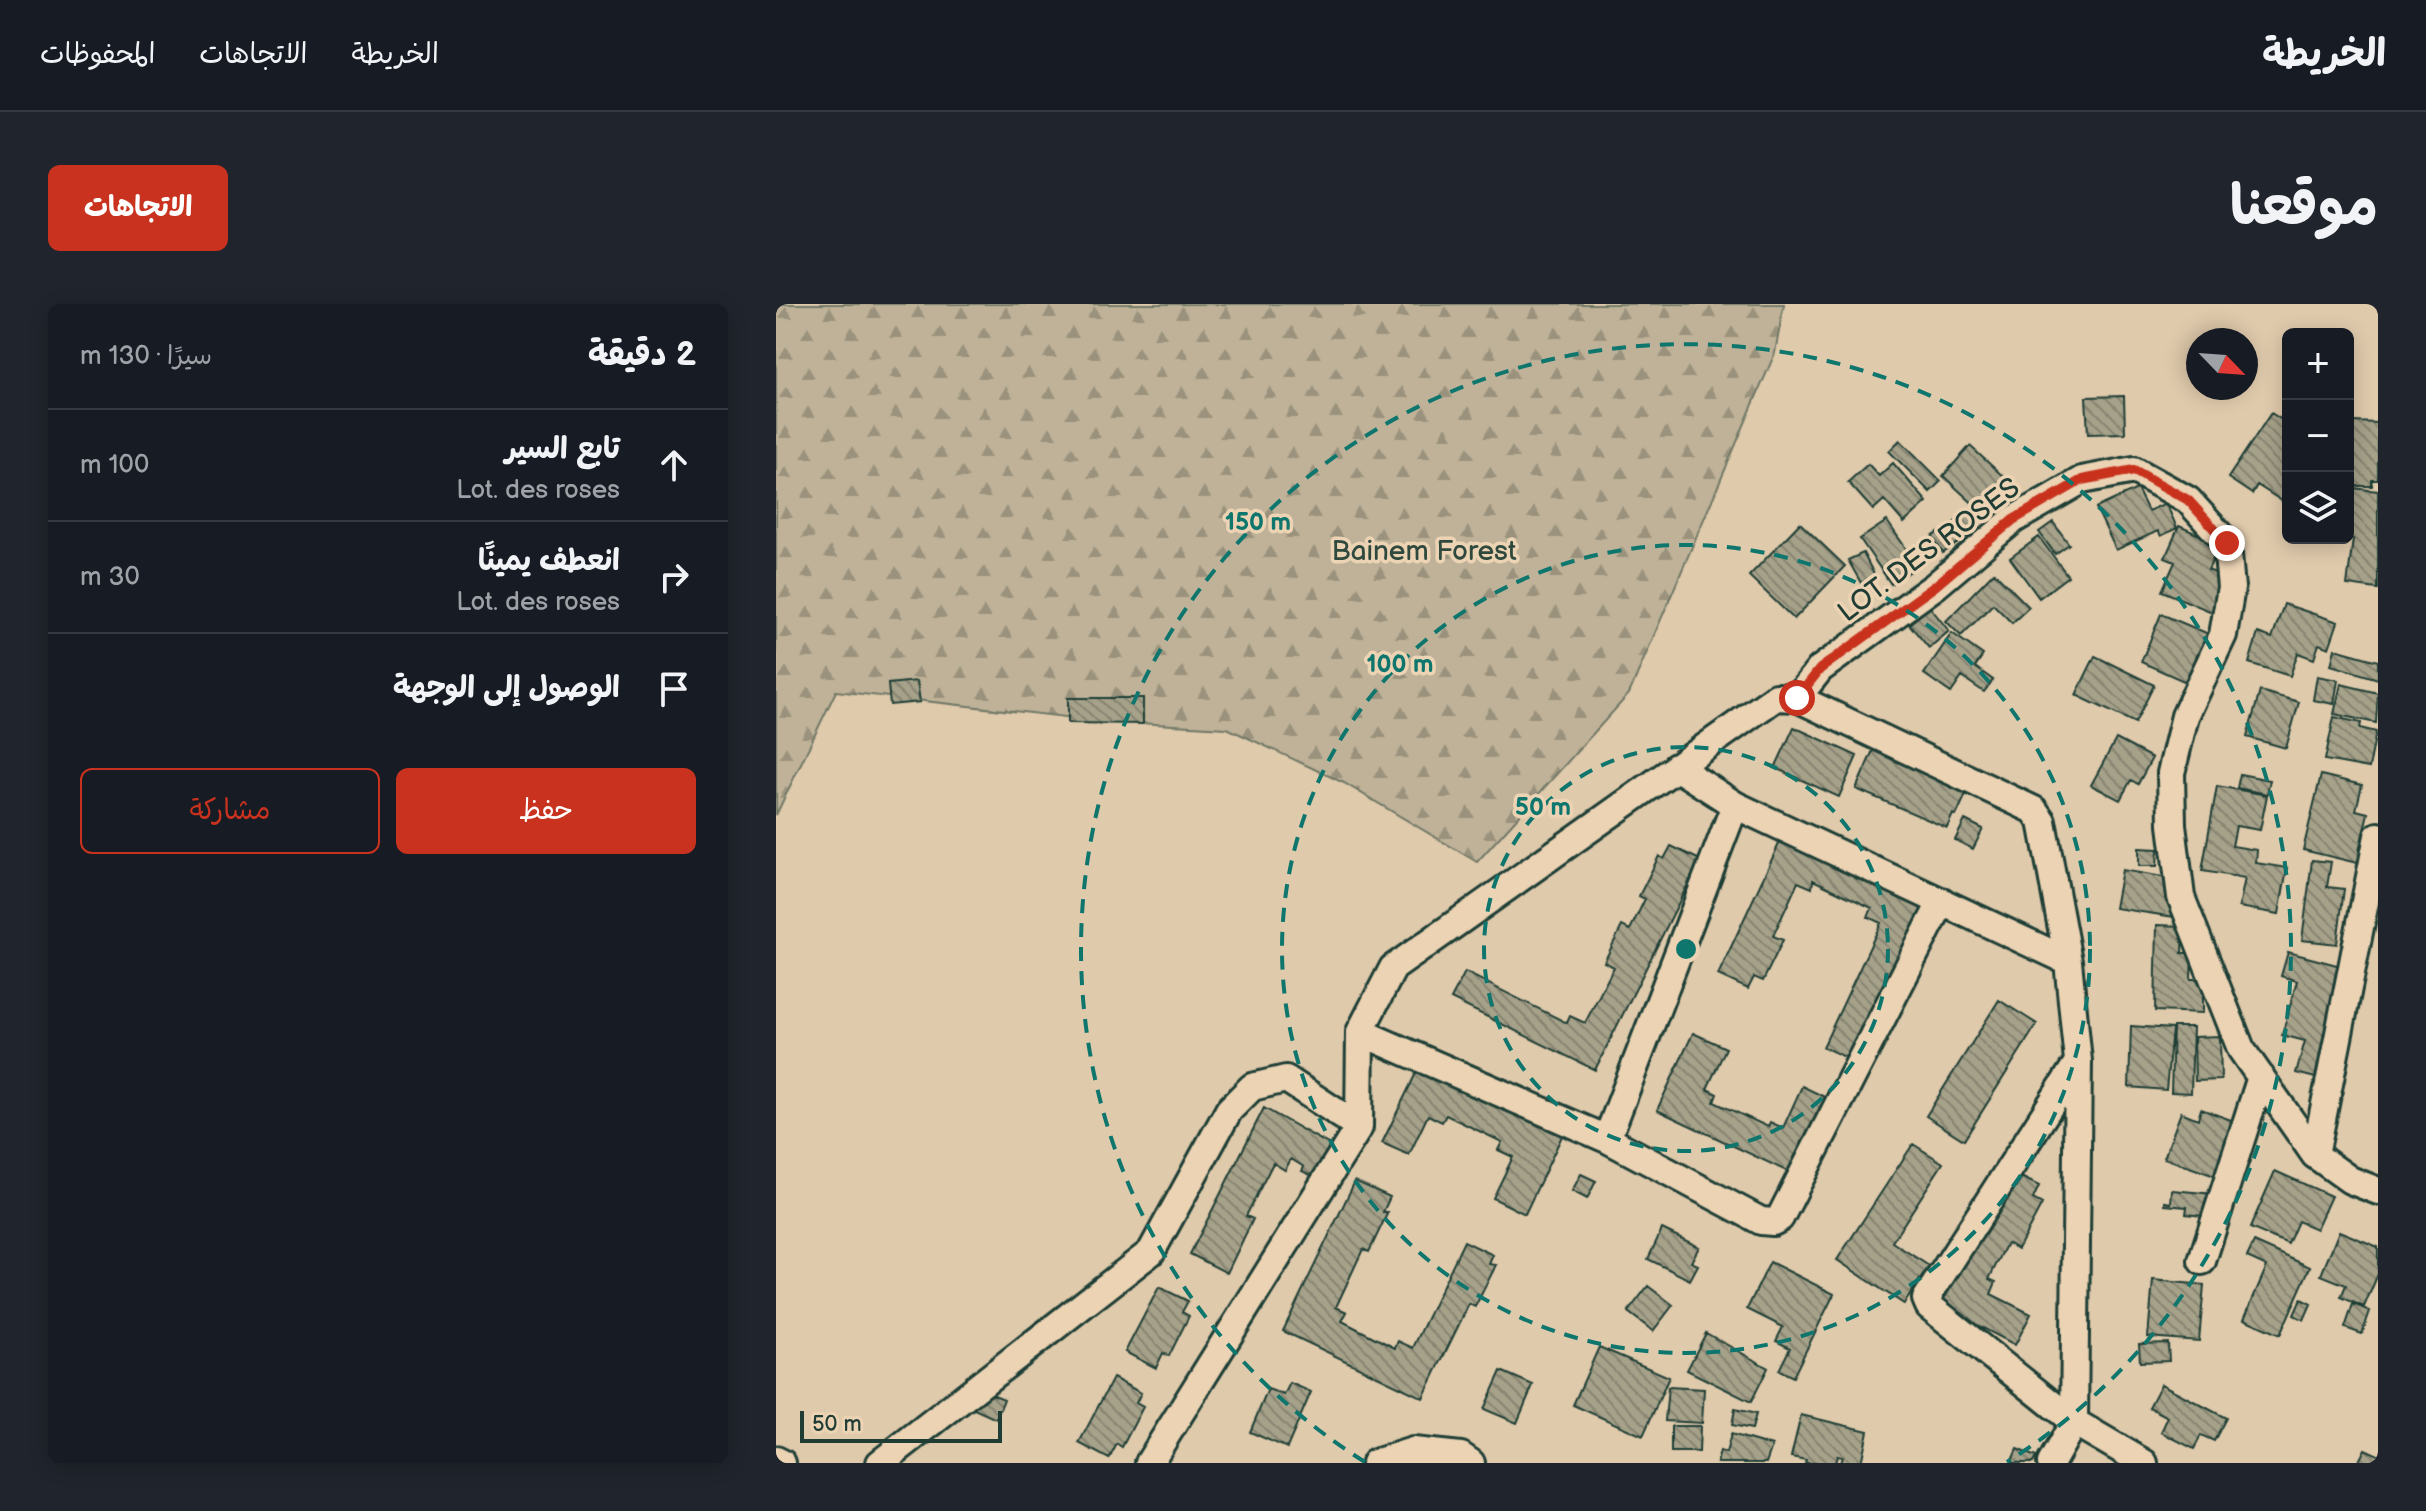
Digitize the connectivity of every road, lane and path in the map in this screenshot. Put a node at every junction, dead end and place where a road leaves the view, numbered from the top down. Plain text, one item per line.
1 (1797, 698) junction
2 (1676, 767) junction
3 (1735, 805) junction
4 (2378, 836) edge
5 (1942, 901) junction
6 (2068, 961) junction
7 (1360, 1032) junction
8 (2078, 1061) junction
9 (2261, 1077) junction
10 (1359, 1127) junction
11 (1607, 1139) junction
12 (2315, 1155) junction
13 (2378, 1191) edge
14 (2202, 1261) dead end
15 (2074, 1422) junction
16 (776, 1460) edge
17 (782, 1463) edge
18 (880, 1463) edge
19 (1149, 1463) edge
20 (1375, 1463) edge
21 (1471, 1463) edge
22 (2051, 1463) edge
23 (2144, 1463) edge

1 - 2 street
1 - 6 street
1 - 9 street, LOT. DES ROSES
2 - 3 street
2 - 7 street
3 - 5 street
3 - 11 street
4 - 12 street
5 - 6 street
5 - 11 street
6 - 8 street
7 - 10 street
7 - 11 street
8 - 15 street
8 - 15 street
9 - 12 street, LOT. DES ROSES
9 - 14 street
10 - 18 street
10 - 19 street
12 - 13 street, LOT. DES ROSES
15 - 22 street
15 - 23 street
16 - 17 street
20 - 21 street

